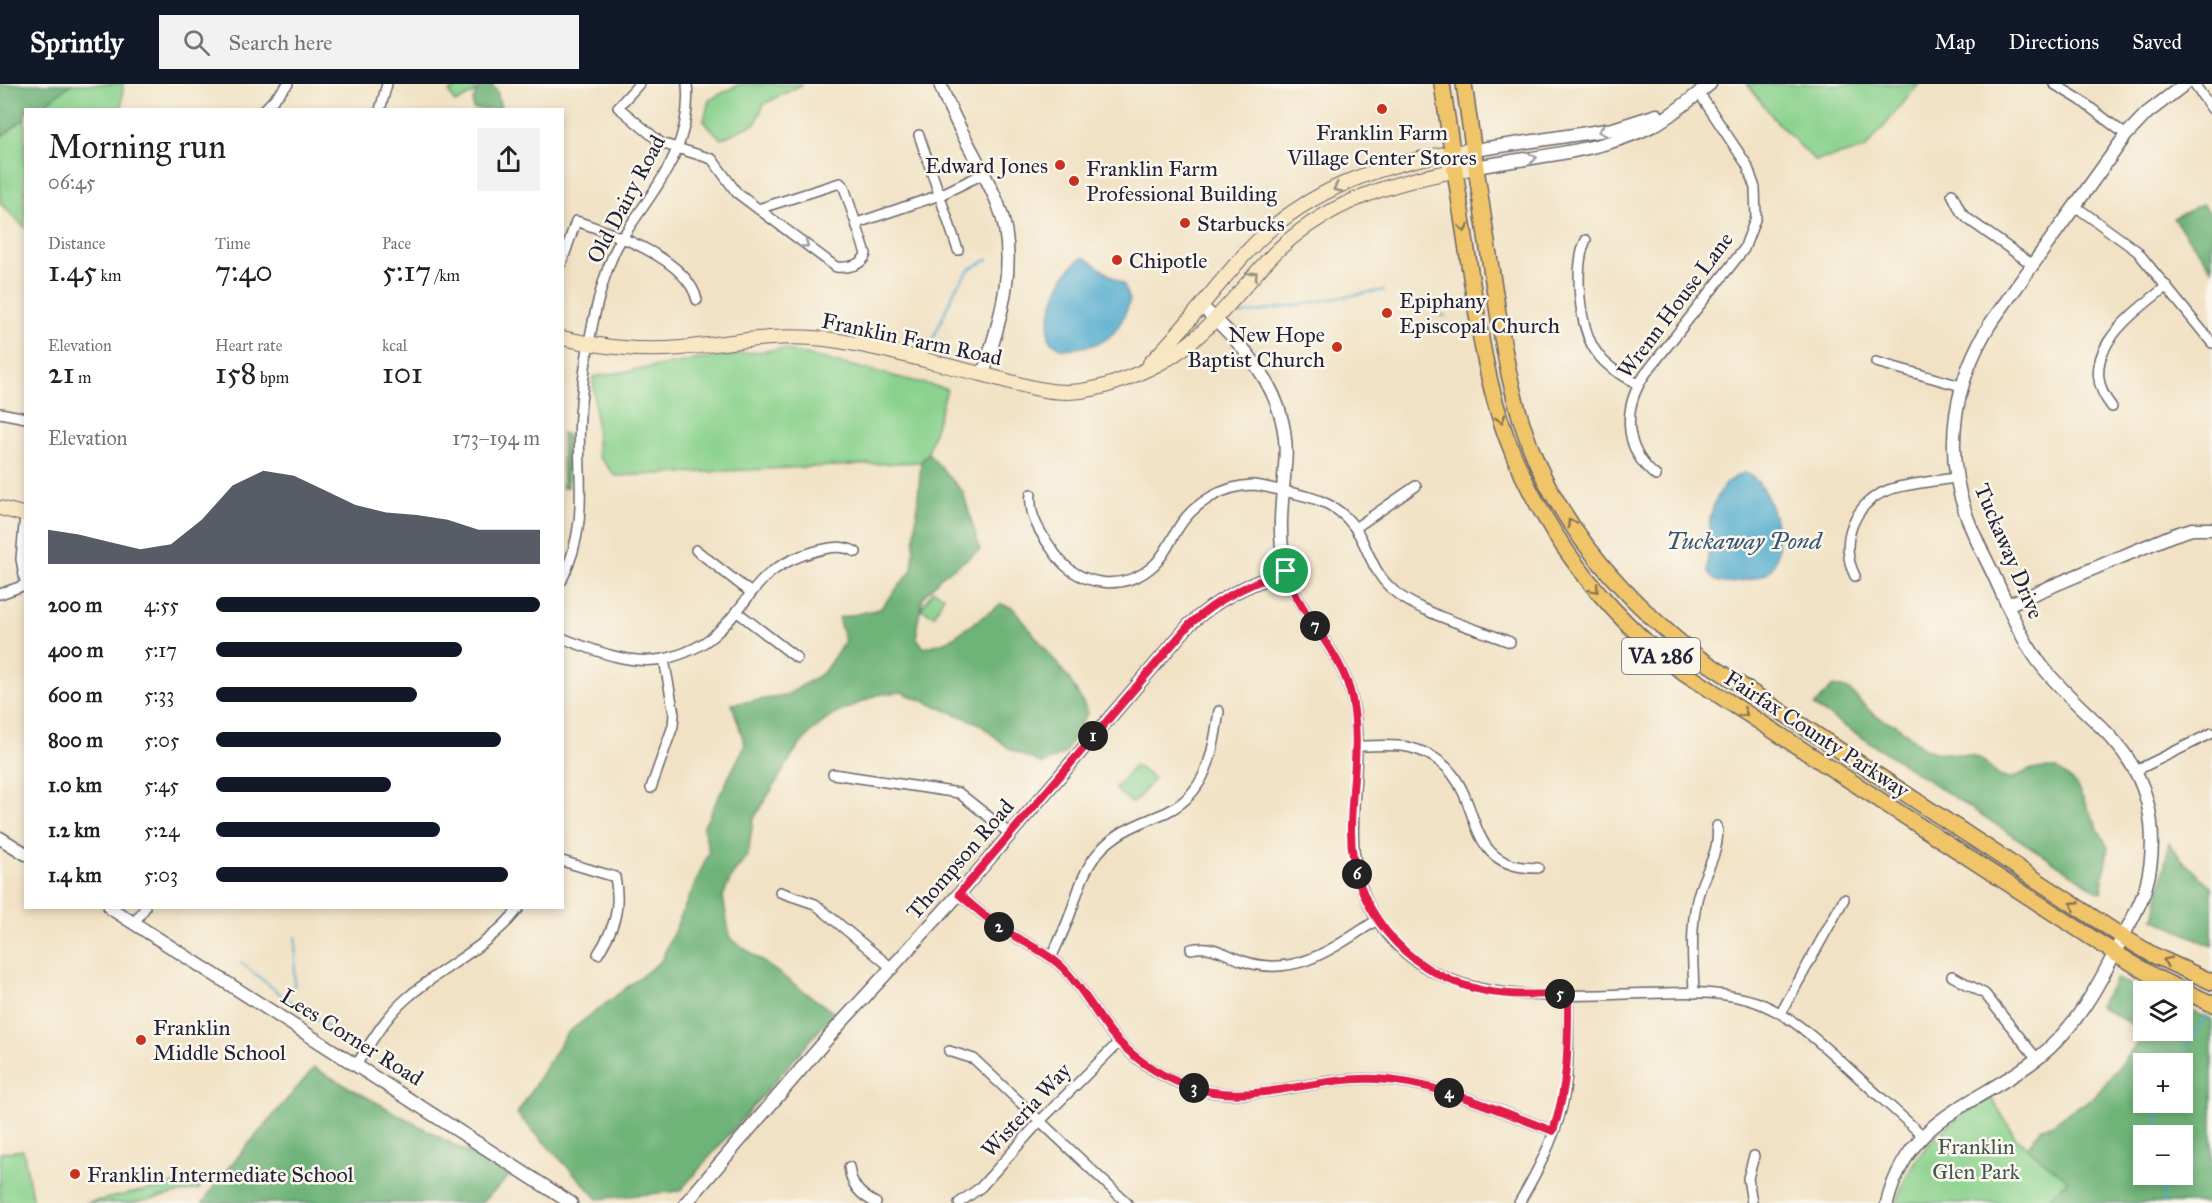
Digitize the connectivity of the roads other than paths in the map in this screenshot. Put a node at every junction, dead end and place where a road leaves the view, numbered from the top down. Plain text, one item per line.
1 (288, 84) edge
2 (387, 84) edge
3 (639, 84) edge
4 (687, 84) edge
5 (940, 84) edge
6 (1442, 84) edge
7 (1464, 84) edge
8 (1710, 84) edge
9 (2054, 84) edge
10 (2185, 84) edge
11 (2194, 84) edge
12 (1699, 93) junction
13 (266, 108) edge
14 (381, 108) edge
15 (1678, 108) junction
16 (2212, 109) edge
17 (919, 135) dead end
18 (2126, 135) junction
19 (678, 149) junction
20 (1474, 150) junction
21 (1453, 153) junction
22 (1476, 167) junction
23 (1455, 171) junction
24 (983, 174) junction
25 (1952, 194) dead end
26 (940, 195) junction
27 (2075, 206) junction
28 (758, 209) junction
29 (857, 222) junction
30 (622, 237) junction
31 (1586, 240) dead end
32 (958, 250) dead end
33 (564, 256) edge
34 (2033, 265) junction
35 (2168, 286) junction
36 (697, 300) dead end
37 (1201, 306) junction
38 (1214, 318) junction
39 (564, 338) edge
40 (2212, 343) edge
41 (590, 345) junction
42 (1876, 362) dead end
43 (1142, 371) junction
44 (983, 374) junction
45 (1638, 384) junction
46 (1961, 386) junction
47 (2112, 407) dead end
48 (0, 413) edge
49 (24, 418) edge
50 (1656, 476) dead end
51 (1956, 478) junction
52 (1416, 486) dead end
53 (1281, 490) junction
54 (1031, 494) dead end
55 (0, 508) edge
56 (24, 515) edge
57 (24, 526) edge
58 (1355, 528) junction
59 (2212, 529) edge
60 (696, 550) dead end
61 (855, 552) dead end
62 (1286, 571) junction
63 (564, 575) edge
64 (1855, 576) dead end
65 (24, 579) edge
66 (24, 586) edge
67 (750, 591) junction
68 (0, 594) edge
69 (2007, 605) junction
70 (736, 610) junction
71 (564, 639) edge
72 (1510, 642) dead end
73 (797, 658) dead end
74 (664, 659) junction
75 (1219, 711) dead end
76 (2212, 734) edge
77 (1358, 746) junction
78 (2135, 771) junction
79 (833, 774) dead end
80 (651, 788) dead end
81 (1717, 826) dead end
82 (1009, 833) junction
83 (0, 838) edge
84 (24, 853) edge
85 (564, 862) edge
86 (1538, 867) dead end
87 (780, 892) dead end
88 (959, 894) junction
89 (1844, 899) dead end
90 (112, 909) edge
91 (144, 909) edge
92 (518, 909) edge
93 (1377, 920) junction
94 (134, 923) junction
95 (2123, 937) junction
96 (1191, 949) dead end
97 (2115, 953) junction
98 (598, 954) dead end
99 (1051, 958) junction
100 (892, 969) junction
101 (1952, 976) dead end
102 (2212, 982) edge
103 (1694, 993) junction
104 (1568, 994) junction
105 (2212, 1004) edge
106 (1781, 1013) junction
107 (1119, 1042) junction
108 (949, 1051) dead end
109 (2037, 1059) junction
110 (356, 1065) junction
111 (1040, 1121) junction
112 (1553, 1131) junction
113 (1923, 1135) junction
114 (1754, 1156) dead end
115 (849, 1167) dead end
116 (571, 1203) edge
117 (686, 1203) edge
118 (876, 1203) edge
119 (959, 1203) edge
120 (1126, 1203) edge
121 (1519, 1203) edge
122 (1752, 1203) edge
123 (1887, 1203) edge

1 - 13 street
2 - 14 street
3 - 19 street
4 - 19 street, Old Dairy Road
5 - 24 street
6 - 21 highway, Fairfax County Parkway / VA 286
7 - 20 highway, Fairfax County Parkway / VA 286
8 - 12 street, Franklin Farm Road
9 - 18 street
10 - 18 street, Tuckaway Drive
11 - 16 street
12 - 15 street, Franklin Farm Road
12 - 45 street, Wrenn House Lane
15 -> 20 street, Franklin Farm Road
22 -> 15 street, Franklin Farm Road
17 - 26 street
18 - 27 street, Tuckaway Drive
19 - 28 street
19 - 30 street, Old Dairy Road
20 - 21 main road, Franklin Farm Road
20 - 22 highway, Fairfax County Parkway / VA 286
21 - 23 highway, Fairfax County Parkway / VA 286
21 -> 37 main road, Franklin Farm Road
22 - 23 main road, Franklin Farm Road
95 -> 22 highway, Fairfax County Parkway / VA 286
38 -> 23 main road, Franklin Farm Road
23 -> 97 highway, Fairfax County Parkway / VA 286
24 - 26 street
24 - 44 street
25 - 34 street
26 - 29 street
26 - 32 street
27 - 34 street, Tuckaway Drive
27 - 35 street
28 - 29 street
28 -> 29 street
30 - 33 street
30 - 36 street
30 - 41 street, Old Dairy Road
31 - 45 street
34 - 46 street, Tuckaway Drive
35 - 40 street
35 - 47 street
37 - 38 street
37 - 43 main road, Franklin Farm Road
38 - 43 main road, Franklin Farm Road
38 - 53 street
39 - 41 main road, Franklin Farm Road
41 - 44 main road, Franklin Farm Road
41 - 63 street, Old Dairy Road
42 - 46 street
43 - 44 main road, Franklin Farm Road
45 - 50 street, Wrenn House Lane
46 - 51 street, Tuckaway Drive
48 - 49 street
51 - 64 street
51 - 69 street, Tuckaway Drive
52 - 58 street
53 - 54 street
53 - 58 street
53 - 62 street
55 - 56 main road
57 - 65 street
58 - 72 street
59 - 69 street
60 - 67 street
61 - 67 street
62 - 77 street
62 - 82 street, Thompson Road
66 - 68 street
67 - 70 street
69 - 78 street, Tuckaway Drive
70 - 73 street
70 - 74 street
71 - 74 street
74 - 80 street
75 - 99 street
76 - 78 street
77 - 86 street
77 - 93 street
78 - 95 street, Tuckaway Drive
79 - 82 street
81 - 103 street
82 - 88 street, Thompson Road
83 - 84 street
85 - 98 street
87 - 100 street
88 - 99 street
88 - 100 street, Thompson Road
89 - 106 street
90 - 94 street, Lees Corner Road
91 - 94 street
92 - 110 street
93 - 96 street
93 - 104 street
94 - 110 street, Lees Corner Road
95 - 97 street, Tuckaway Drive
102 -> 95 highway, Fairfax County Parkway / VA 286
97 - 105 highway, Fairfax County Parkway / VA 286
97 - 109 street, Tuckaway Drive
99 - 107 street
100 - 117 street, Thompson Road
101 - 109 street
103 - 104 street
103 - 106 street
104 - 112 street
106 - 113 street
107 - 111 street, Wisteria Way
107 - 112 street
108 - 111 street
109 - 113 street, Tuckaway Drive
110 - 116 street, Lees Corner Road
111 - 119 street, Wisteria Way
111 - 120 street
112 - 121 street
113 - 123 street, Tuckaway Drive
114 - 122 street
115 - 118 street

